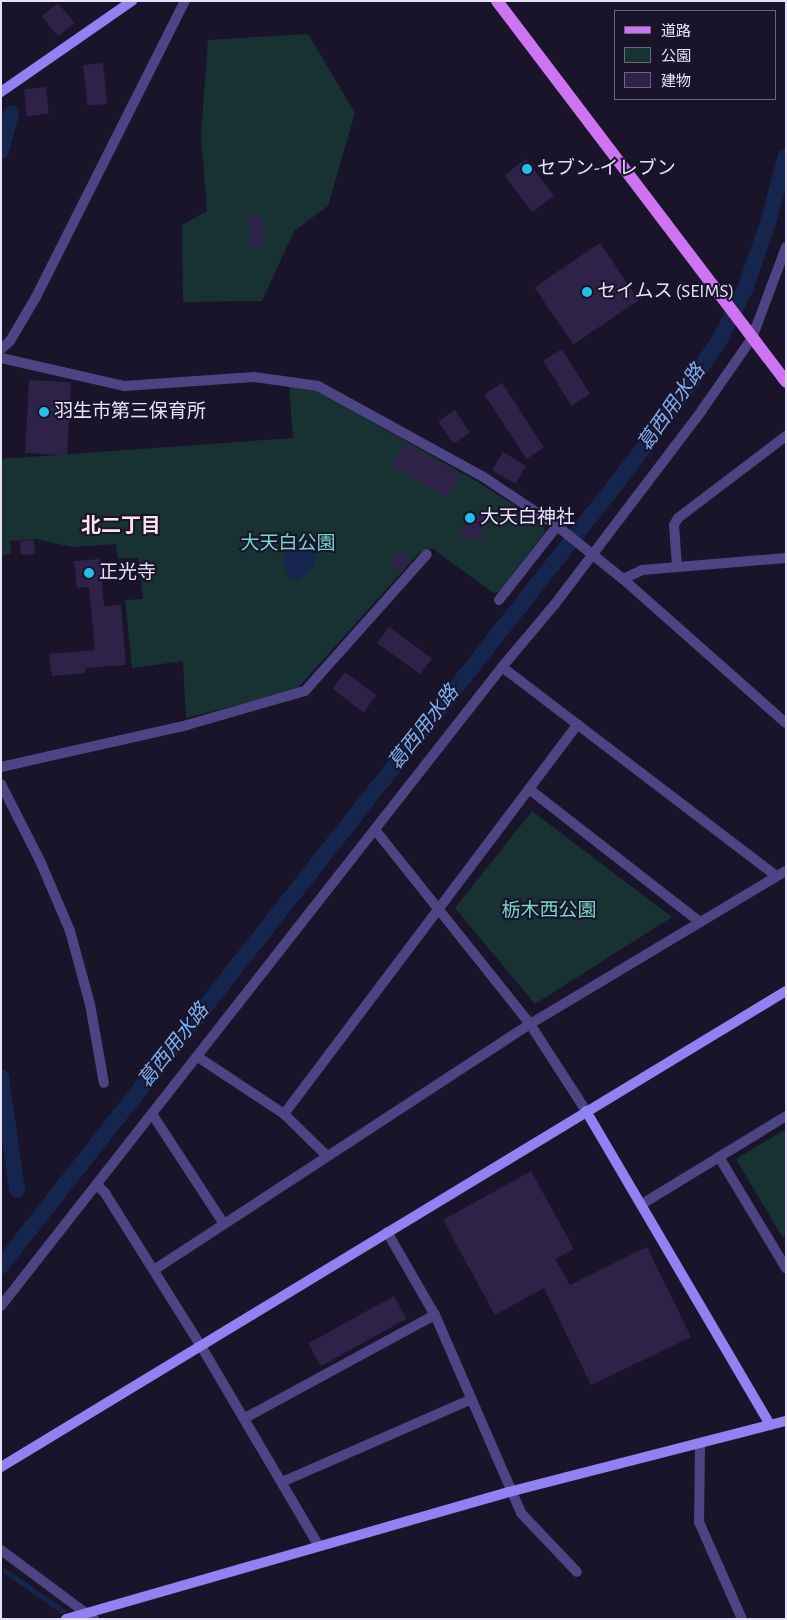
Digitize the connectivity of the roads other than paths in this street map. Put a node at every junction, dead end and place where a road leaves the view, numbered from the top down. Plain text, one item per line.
1 (132, 1) edge
2 (185, 1) edge
3 (497, 1) edge
4 (1, 92) edge
5 (786, 247) edge
6 (750, 335) junction
7 (1, 350) edge
8 (1, 358) edge
9 (786, 382) edge
10 (786, 436) edge
11 (559, 528) junction
12 (589, 551) junction
13 (428, 554) dead end
14 (786, 558) edge
15 (677, 566) junction
16 (623, 580) junction
17 (499, 600) dead end
18 (502, 667) junction
19 (786, 723) edge
20 (578, 724) junction
21 (1, 768) edge
22 (1, 784) edge
23 (528, 790) junction
24 (376, 831) junction
25 (786, 871) edge
26 (776, 876) junction
27 (438, 909) junction
28 (700, 922) junction
29 (786, 991) edge
30 (530, 1024) junction
31 (198, 1057) junction
32 (104, 1083) dead end
33 (586, 1111) junction
34 (152, 1114) junction
35 (284, 1114) junction
36 (786, 1116) edge
37 (327, 1156) junction
38 (719, 1158) junction
39 (97, 1185) junction
40 (642, 1204) junction
41 (224, 1224) junction
42 (387, 1232) junction
43 (782, 1252) edge
44 (786, 1268) edge
45 (154, 1270) junction
46 (1, 1306) edge
47 (435, 1315) junction
48 (201, 1346) junction
49 (472, 1399) junction
50 (245, 1418) junction
51 (786, 1420) edge
52 (770, 1425) junction
53 (700, 1444) junction
54 (1, 1467) edge
55 (282, 1482) junction
56 (509, 1492) junction
57 (320, 1546) junction
58 (1, 1550) edge
59 (577, 1572) dead end
60 (91, 1616) edge
61 (66, 1619) edge
62 (742, 1619) edge

1 - 4 street
2 - 7 street
3 - 6 main road
5 - 6 street
6 - 9 main road
6 - 12 street
8 - 11 street
10 - 15 street
11 - 12 street
11 - 17 street
12 - 16 street
12 - 18 street
13 - 21 street
14 - 15 street
15 - 16 street
16 - 19 street
18 - 20 street
18 - 24 street
20 - 23 street
20 - 26 street
22 - 32 street
23 - 27 street
23 - 28 street
24 - 27 street
24 - 31 street
25 - 26 street
26 - 28 street
27 - 30 street
27 - 35 street
28 - 30 street
29 - 33 street
30 - 33 street
30 - 37 street
31 - 34 street
31 - 35 street
33 - 40 street
33 - 42 street
34 - 39 street
34 - 41 street
35 - 37 street
36 - 38 street
37 - 41 street
38 - 40 street
38 - 43 street
39 - 45 street
39 - 46 street
40 - 52 street
41 - 45 street
42 - 47 street
42 - 48 street
43 - 44 street
45 - 48 street
47 - 49 street
47 - 50 street
48 - 50 street
48 - 54 street
49 - 55 street
49 - 56 street
50 - 55 street
51 - 52 street
52 - 53 street
53 - 56 street
53 - 62 street
55 - 57 street
56 - 57 street
56 - 59 street
57 - 60 street
58 - 60 street
60 - 61 street

